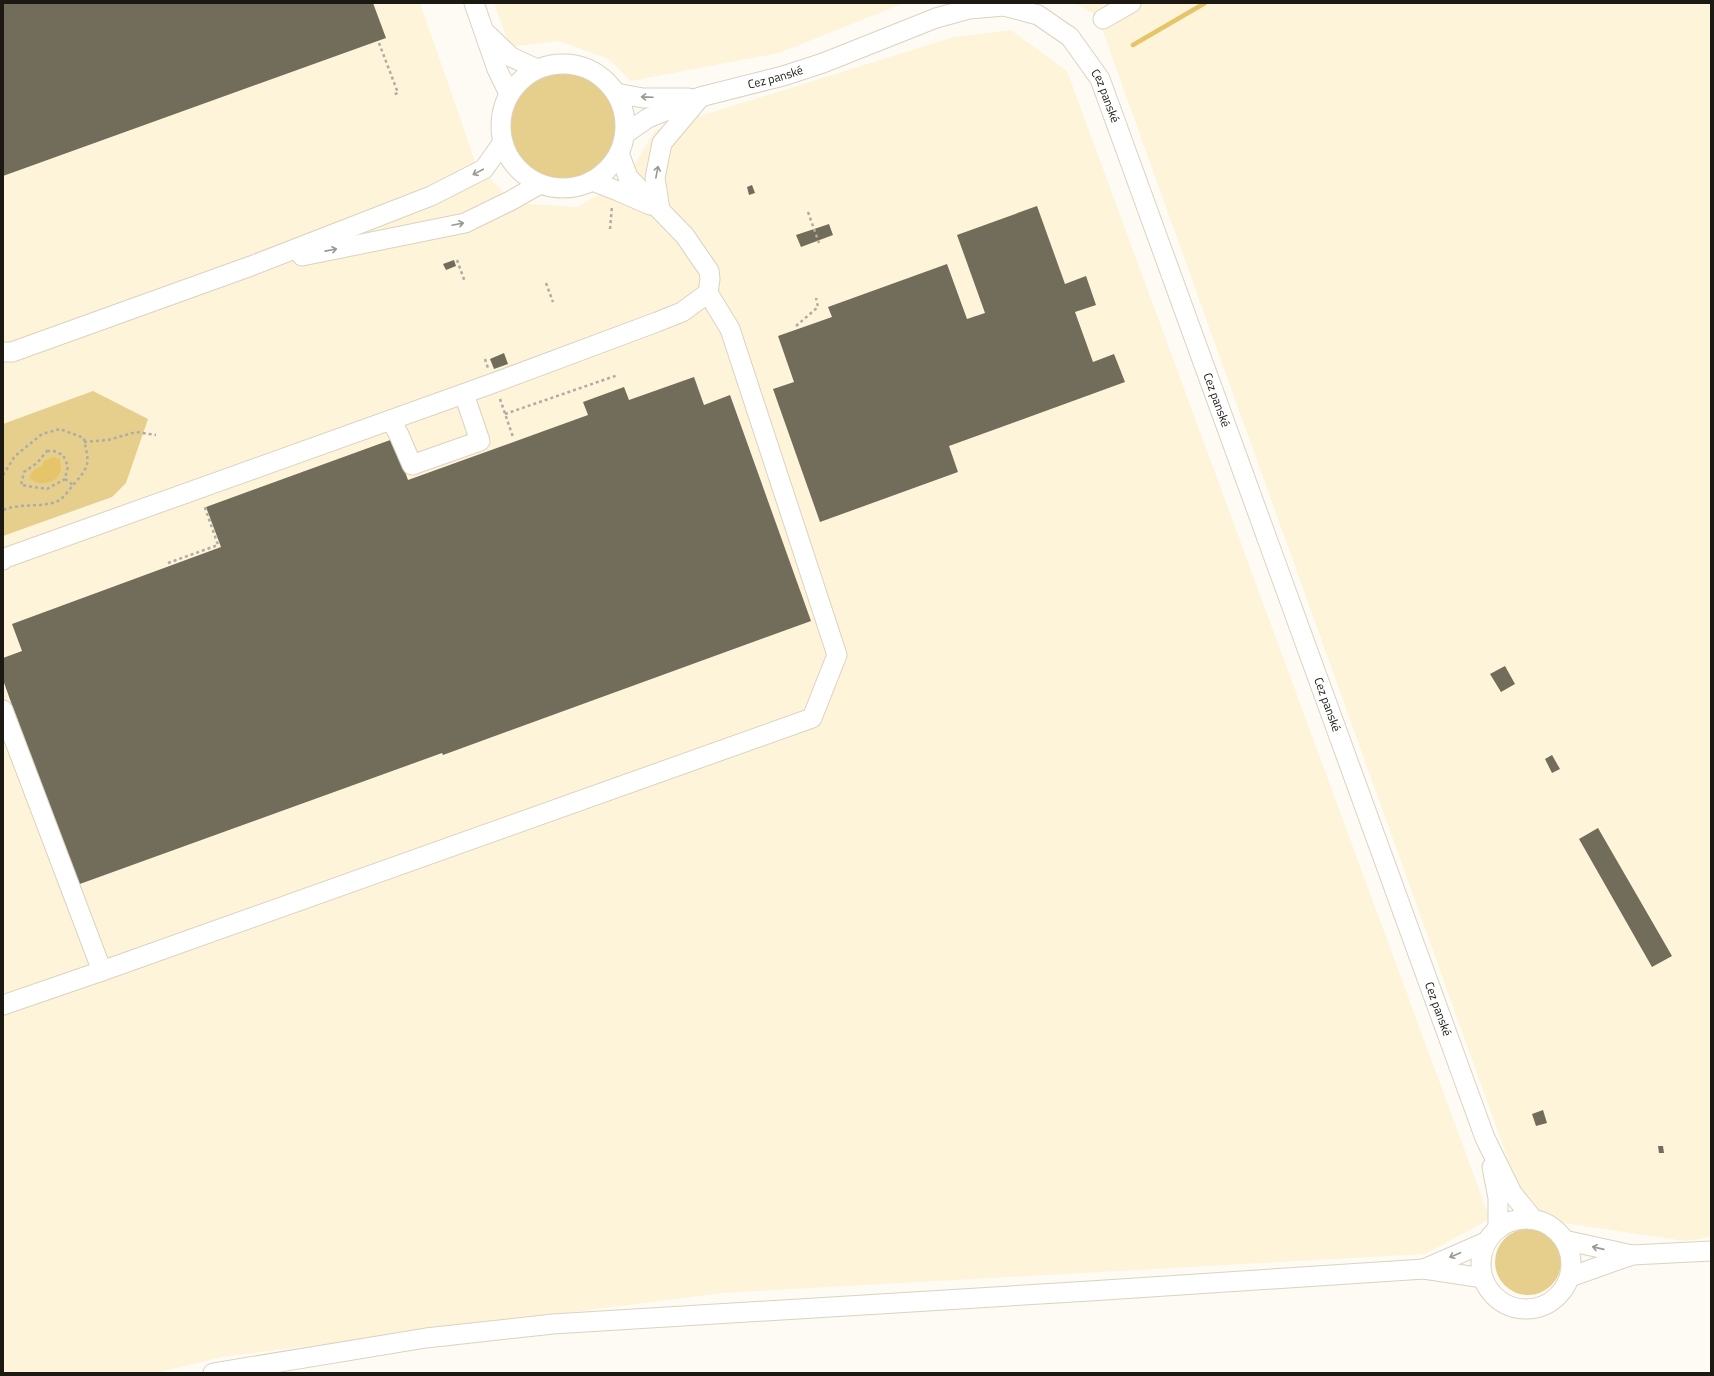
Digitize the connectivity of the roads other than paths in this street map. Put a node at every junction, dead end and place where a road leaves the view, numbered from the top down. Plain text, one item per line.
1 (474, 3) edge
2 (1131, 3) edge
3 (1103, 19) dead end
4 (484, 32) junction
5 (537, 69) junction
6 (616, 93) junction
7 (509, 94) junction
8 (700, 98) junction
9 (625, 134) junction
10 (503, 142) junction
11 (619, 153) junction
12 (592, 181) junction
13 (540, 184) junction
14 (660, 210) junction
15 (252, 266) junction
16 (708, 293) junction
17 (6, 354) edge
18 (467, 402) junction
19 (391, 420) junction
20 (3, 560) edge
21 (3, 710) edge
22 (102, 972) junction
23 (3, 1005) edge
24 (1485, 1138) junction
25 (1533, 1219) junction
26 (1492, 1235) junction
27 (1564, 1240) junction
28 (1711, 1251) edge
29 (1632, 1255) junction
30 (1424, 1269) junction
31 (1570, 1277) junction
32 (1483, 1278) junction
33 (213, 1373) edge

1 - 4 street
2 - 3 street
4 - 5 street
4 - 7 street
5 - 6 street
5 - 7 street
8 -> 6 street, Cez panské
6 - 9 street
7 - 10 street
8 - 9 street, Cez panské
14 -> 8 street
8 - 24 street, Cez panské
9 - 11 street
10 - 13 street
10 -> 15 street
11 - 12 street
11 - 14 street
12 - 13 street
12 - 14 street
15 -> 13 street
14 - 16 street
15 - 17 street
16 - 18 street
16 - 22 street
18 - 19 street
18 - 19 street
19 - 20 street
21 - 22 street
22 - 23 street
24 - 25 street, Cez panské
24 - 26 street, Cez panské
25 - 26 street
25 - 27 street
26 -> 30 street
26 - 32 street
29 -> 27 street
27 - 31 street
28 - 29 street
29 - 31 street
30 - 32 street
30 - 33 street
31 - 32 street

